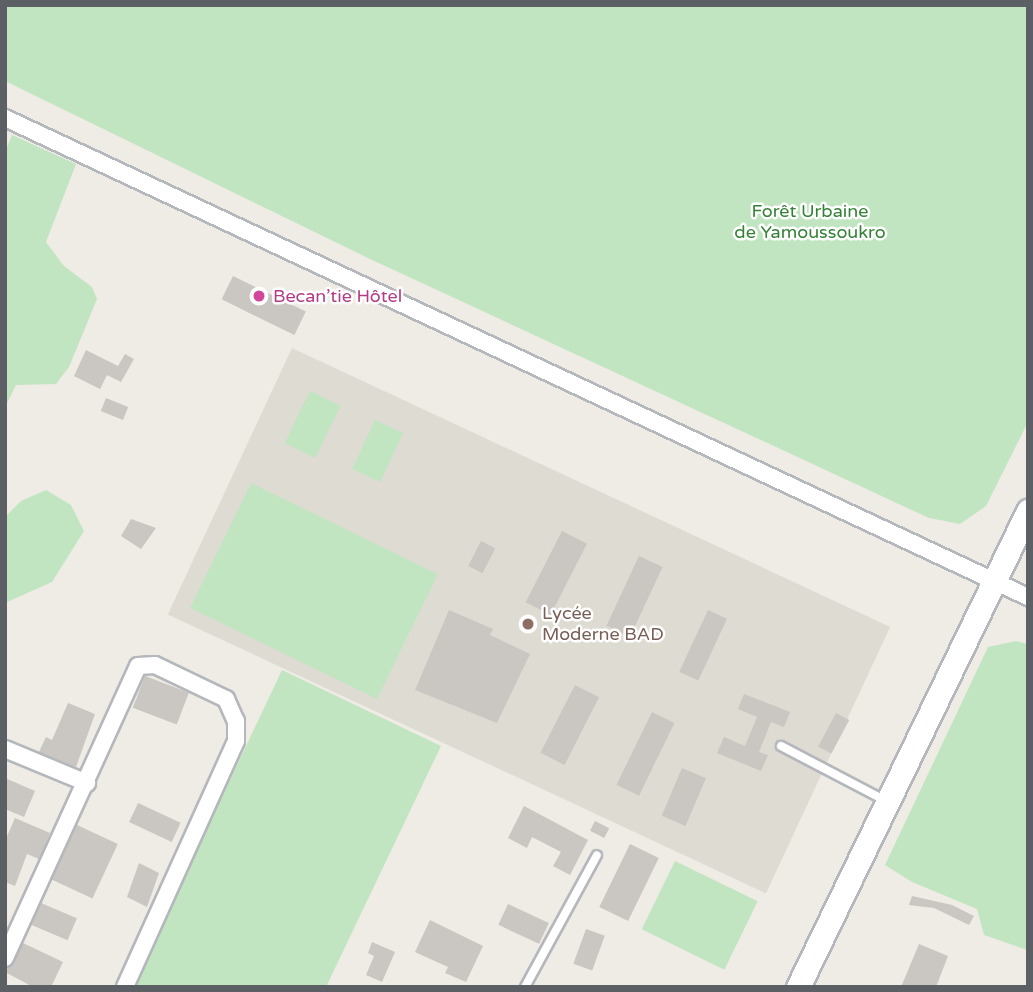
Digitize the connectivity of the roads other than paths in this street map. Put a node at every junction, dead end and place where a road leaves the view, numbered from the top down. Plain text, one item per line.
1 (5, 118) edge
2 (1028, 511) edge
3 (993, 581) junction
4 (1028, 597) edge
5 (781, 746) dead end
6 (5, 749) edge
7 (86, 783) junction
8 (887, 801) junction
9 (597, 855) dead end
10 (5, 958) edge
11 (125, 987) edge
12 (525, 987) edge
13 (798, 987) edge

1 - 3 street
2 - 3 street
3 - 4 street
3 - 8 street
5 - 8 lane
6 - 7 street
7 - 10 street
7 - 11 street
8 - 13 street
9 - 12 lane

